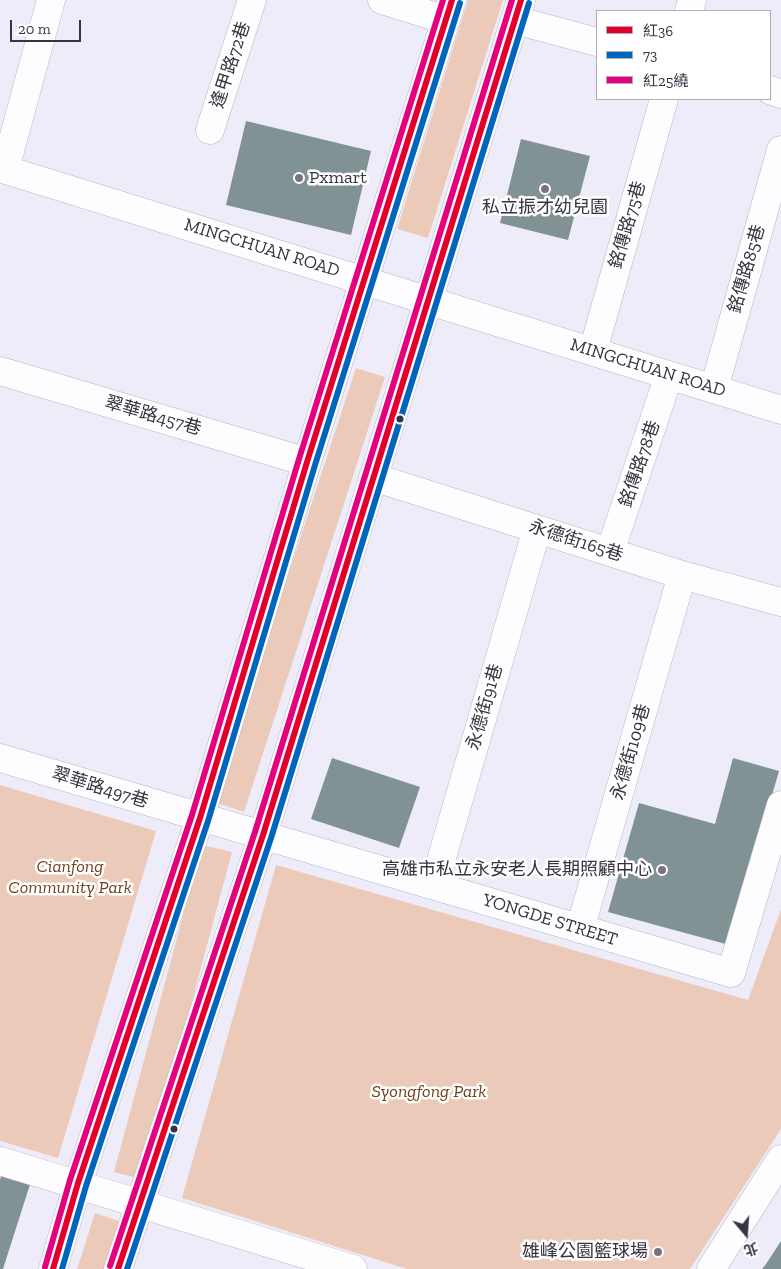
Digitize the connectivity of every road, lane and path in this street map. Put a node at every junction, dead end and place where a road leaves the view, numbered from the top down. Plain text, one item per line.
1 (51, 0) edge
2 (252, 0) edge
3 (382, 0) edge
4 (449, 10) edge
5 (518, 10) edge
6 (596, 42) edge
7 (664, 100) edge
8 (210, 130) dead end
9 (781, 150) edge
10 (2, 168) edge
11 (772, 216) edge
12 (365, 279) junction
13 (428, 299) junction
14 (592, 351) junction
15 (0, 371) edge
16 (670, 375) junction
17 (714, 389) junction
18 (781, 410) edge
19 (307, 462) junction
20 (373, 477) junction
21 (537, 529) junction
22 (610, 552) junction
23 (682, 575) junction
24 (781, 602) edge
25 (0, 758) edge
26 (781, 805) edge
27 (200, 818) junction
28 (263, 835) junction
29 (434, 885) junction
30 (580, 929) junction
31 (781, 1160) edge
32 (0, 1161) edge
33 (78, 1183) junction
34 (140, 1203) junction
35 (53, 1269) edge
36 (118, 1269) edge
37 (352, 1269) edge
38 (711, 1269) edge

1 - 10 street
2 - 8 street, 逢甲路72巷
3 - 4 street
4 - 12 street
5 - 6 street
5 - 13 street
7 - 14 street, 銘傳路75巷
9 - 11 street, 銘傳路85巷
10 - 12 street, MINGCHUAN ROAD
11 - 17 street, 銘傳路85巷
12 - 13 street, MINGCHUAN ROAD
12 - 19 street
13 - 14 street, MINGCHUAN ROAD
13 - 20 street
14 - 16 street, MINGCHUAN ROAD
15 - 19 street, 翠華路457巷
16 - 17 street, MINGCHUAN ROAD
16 - 22 street, 銘傳路78巷
17 - 18 street, MINGCHUAN ROAD
19 - 27 street
20 - 21 street, 永德街165巷
20 - 28 street
21 - 22 street, 永德街165巷
21 - 29 street, 永德街91巷
22 - 23 street, 永德街165巷
23 - 24 street, 永德街165巷
23 - 30 street, 永德街109巷
25 - 27 street, 翠華路497巷
26 - 30 street, YONGDE STREET
27 - 28 street, YONGDE STREET
27 - 33 street
28 - 29 street, YONGDE STREET
28 - 34 street
29 - 30 street, YONGDE STREET
31 - 38 street
32 - 33 street
33 - 34 street
33 - 35 street
34 - 36 street
34 - 37 street

